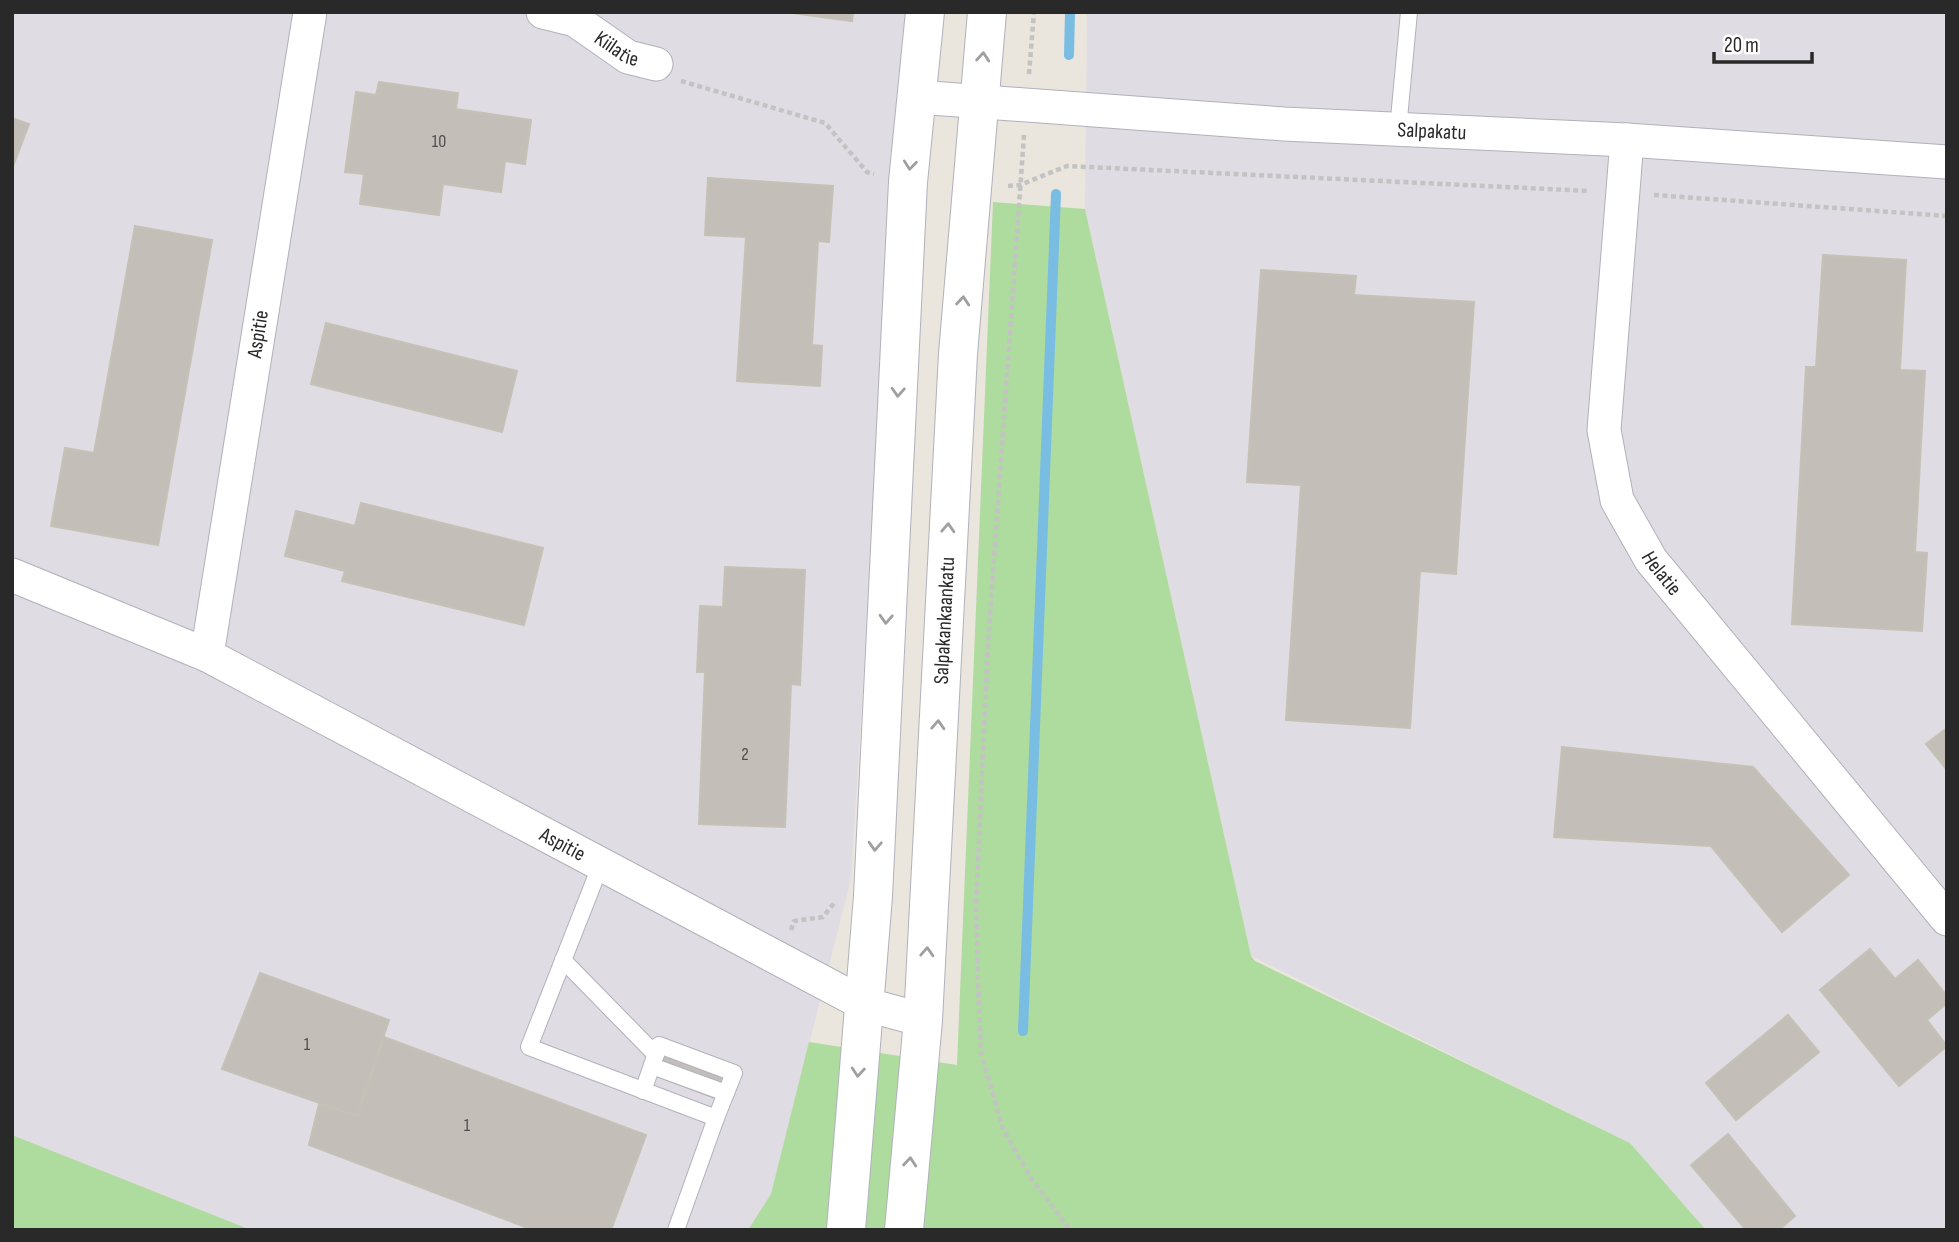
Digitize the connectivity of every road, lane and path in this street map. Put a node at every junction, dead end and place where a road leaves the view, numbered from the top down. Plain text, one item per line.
1 (310, 12) edge
2 (543, 12) edge
3 (925, 12) edge
4 (987, 12) edge
5 (1034, 12) edge
6 (1409, 12) edge
7 (656, 64) joint
8 (917, 97) junction
9 (979, 102) junction
10 (1026, 107) junction
11 (1398, 130) junction
12 (1627, 139) junction
13 (1947, 162) edge
14 (908, 182) junction
15 (1020, 185) junction
16 (972, 186) junction
17 (1621, 192) junction
18 (1947, 216) edge
19 (12, 575) edge
20 (207, 655) junction
21 (601, 864) junction
22 (1947, 919) edge
23 (563, 960) junction
24 (864, 1004) junction
25 (923, 1020) junction
26 (654, 1060) junction
27 (643, 1091) junction
28 (726, 1094) junction
29 (716, 1118) junction
30 (676, 1230) edge
31 (846, 1230) edge
32 (904, 1230) edge
33 (1070, 1230) edge

1 - 20 street, Aspitie
2 - 7 street, Kiilatie
3 - 8 main road
9 -> 4 main road, Salpakankaankatu
5 - 10 path
6 - 11 lane
7 - 14 path
8 - 9 street, Salpakatu
8 -> 14 main road
9 - 10 street, Salpakatu
9 - 16 main road, Salpakankaankatu
10 - 11 street, Salpakatu
10 - 15 path
11 - 12 street, Salpakatu
12 - 13 street, Salpakatu
12 - 17 street, Helatie
14 -> 24 main road
15 - 16 path
15 - 17 path
15 - 33 path
25 -> 16 main road, Salpakankaankatu
17 - 18 path
17 - 22 street, Helatie
19 - 20 street, Aspitie
20 - 21 street, Aspitie
21 - 23 lane
21 - 24 street, Aspitie
23 - 26 lane
23 - 27 lane
24 - 25 street, Aspitie
24 -> 31 main road
32 -> 25 main road, Salpakankaankatu
26 - 27 lane
26 - 28 lane
26 - 28 lane
27 - 29 lane
28 - 29 lane
29 - 30 lane

